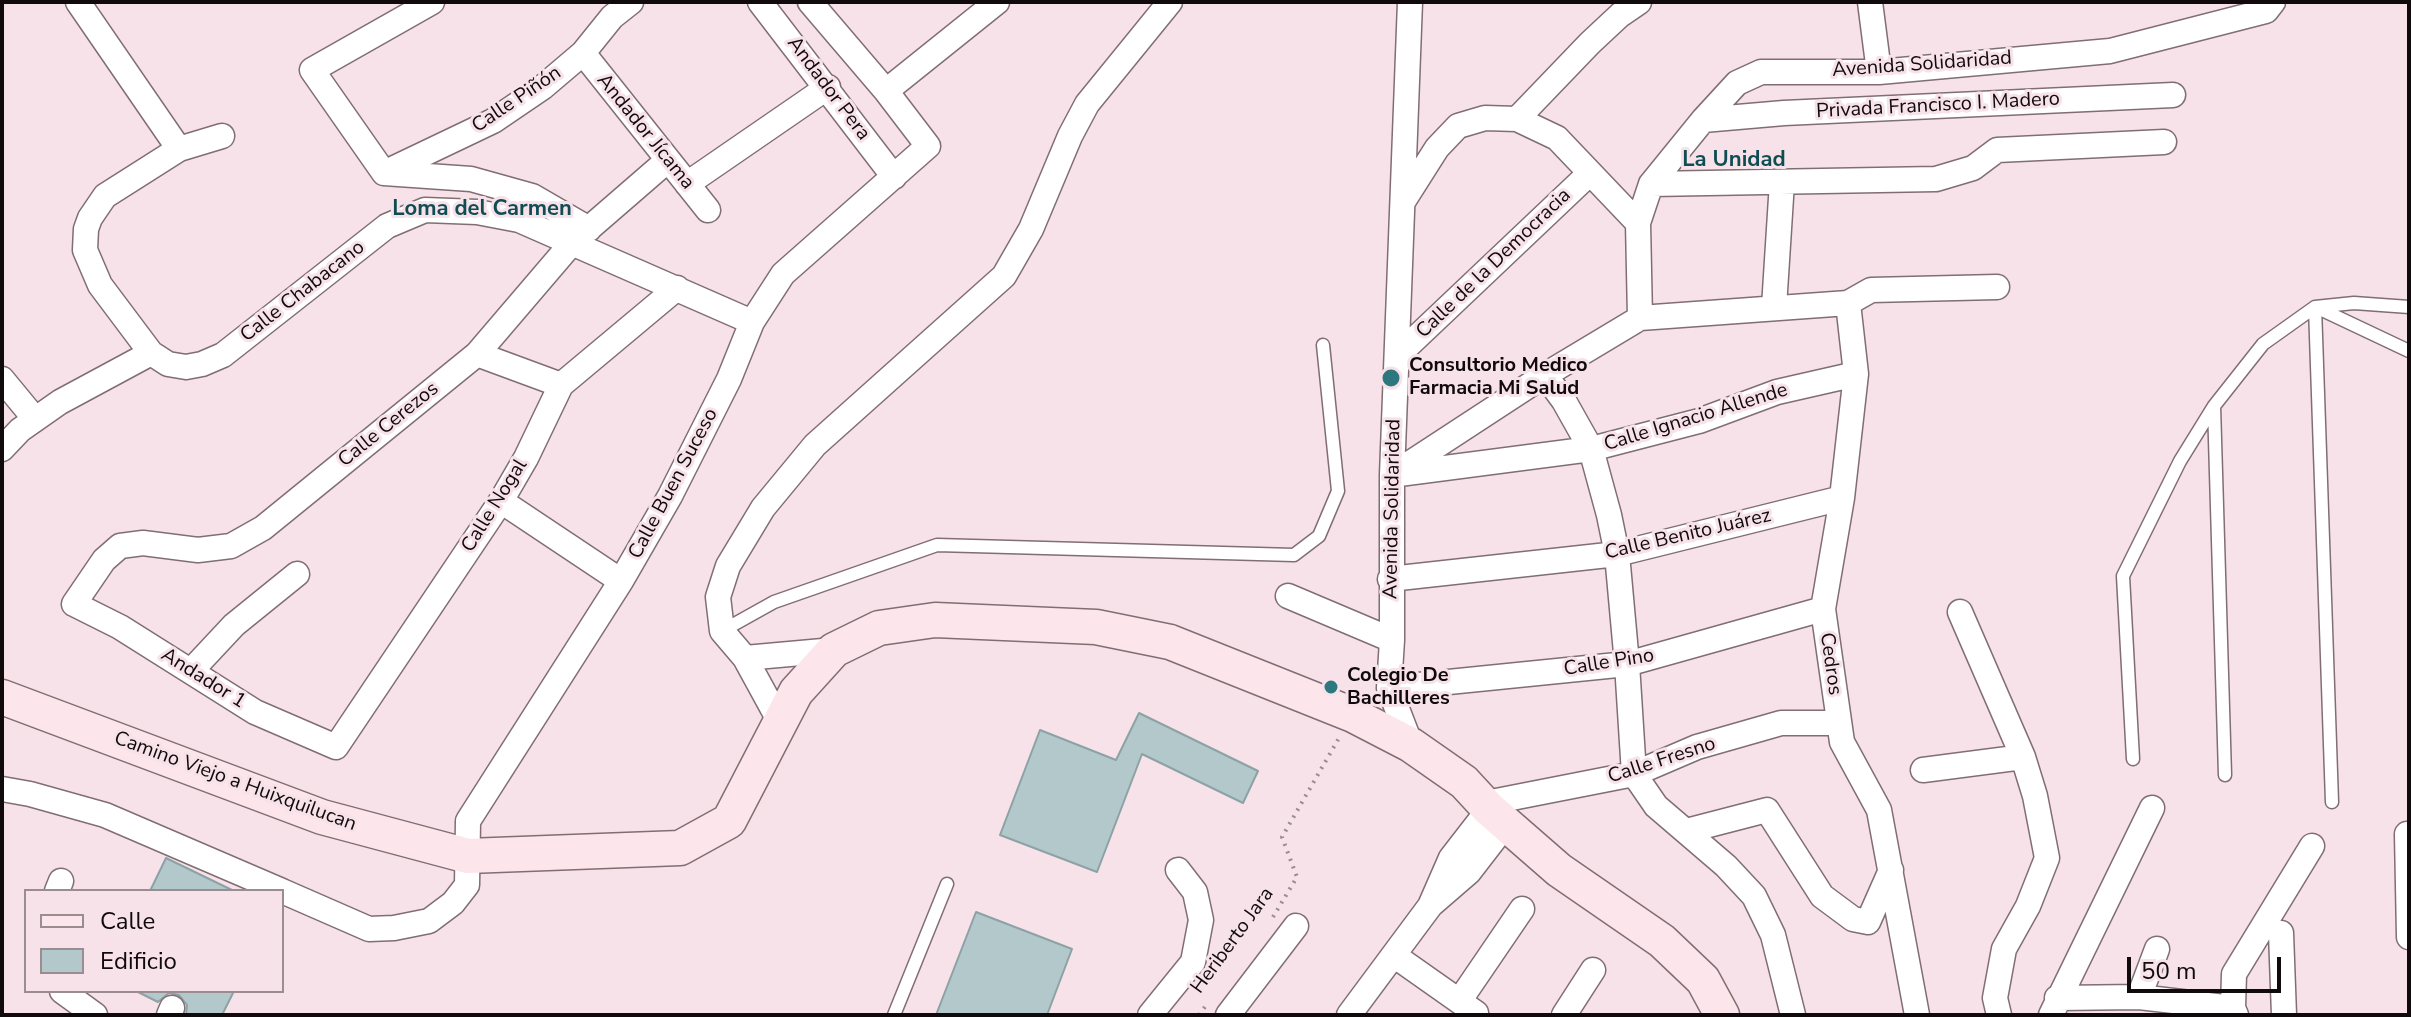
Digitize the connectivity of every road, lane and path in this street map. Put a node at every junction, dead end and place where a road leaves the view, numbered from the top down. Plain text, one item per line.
1 (78, 2) edge
2 (432, 2) edge
3 (631, 2) edge
4 (760, 2) edge
5 (810, 2) edge
6 (997, 2) edge
7 (1170, 2) edge
8 (1410, 2) edge
9 (1639, 2) edge
10 (1870, 2) edge
11 (2273, 2) edge
12 (782, 28) junction
13 (583, 53) junction
14 (1879, 72) junction
15 (828, 87) junction
16 (886, 91) junction
17 (2173, 95) dead end
18 (1517, 119) junction
19 (1703, 120) junction
20 (222, 136) dead end
21 (2164, 142) dead end
22 (179, 149) junction
23 (668, 160) junction
24 (384, 173) junction
25 (1590, 173) junction
26 (894, 177) junction
27 (1782, 182) junction
28 (687, 184) junction
29 (1651, 184) junction
30 (1403, 203) junction
31 (708, 210) dead end
32 (1638, 223) junction
33 (580, 236) junction
34 (1997, 287) dead end
35 (677, 288) junction
36 (1848, 303) junction
37 (1774, 307) junction
38 (2315, 307) junction
39 (2409, 307) edge
40 (1640, 318) junction
41 (752, 322) junction
42 (1323, 345) dead end
43 (2409, 351) edge
44 (151, 353) junction
45 (477, 354) junction
46 (1398, 355) junction
47 (1856, 374) junction
48 (1545, 375) junction
49 (2, 379) edge
50 (561, 385) junction
51 (2214, 406) junction
52 (35, 419) junction
53 (2, 449) edge
54 (1591, 449) junction
55 (1392, 475) junction
56 (1842, 498) junction
57 (501, 501) junction
58 (1617, 554) junction
59 (297, 574) dead end
60 (1390, 579) junction
61 (621, 581) junction
62 (1288, 596) dead end
63 (74, 604) joint
64 (1823, 609) junction
65 (1960, 612) dead end
66 (722, 631) junction
67 (1392, 640) junction
68 (834, 650) junction
69 (745, 658) junction
70 (1627, 664) junction
71 (191, 671) junction
72 (1389, 688) junction
73 (2, 697) edge
74 (1353, 715) junction
75 (780, 722) junction
76 (1839, 723) junction
77 (1411, 745) junction
78 (336, 747) joint
79 (2023, 757) junction
80 (2133, 759) dead end
81 (1923, 770) dead end
82 (1634, 774) junction
83 (2225, 775) dead end
84 (2, 789) edge
85 (2332, 802) dead end
86 (2152, 808) dead end
87 (1494, 812) junction
88 (1686, 831) junction
89 (2407, 834) dead end
90 (2312, 846) dead end
91 (468, 856) junction
92 (1178, 870) dead end
93 (1891, 870) junction
94 (947, 884) dead end
95 (277, 889) edge
96 (284, 892) edge
97 (1522, 909) dead end
98 (1269, 924) dead end
99 (1296, 926) dead end
100 (2281, 933) dead end
101 (2409, 937) edge
102 (2157, 949) dead end
103 (1395, 956) junction
104 (1593, 970) dead end
105 (65, 993) edge
106 (2139, 997) junction
107 (2054, 1007) edge
108 (1218, 1009) edge
109 (1472, 1011) edge
110 (2235, 1012) edge
111 (95, 1015) edge
112 (894, 1015) edge
113 (1150, 1015) edge
114 (1199, 1015) edge
115 (1349, 1015) edge
116 (1564, 1015) edge
117 (1722, 1015) edge
118 (1793, 1015) edge
119 (1917, 1015) edge
120 (1999, 1015) edge
121 (2284, 1015) edge

1 - 22 street
2 - 24 street
3 - 13 street, Calle Piñón
4 - 12 street, Andador Pera
5 - 12 street
5 - 16 street
6 - 16 street
7 - 66 street
8 - 30 street
9 - 18 street
10 - 14 street
11 - 14 street, Avenida Solidaridad
12 - 15 street, Andador Pera
13 - 23 street, Andador Jícama
13 - 24 street, Calle Piñón
14 - 19 street, Avenida Solidaridad
15 - 26 street, Andador Pera
15 - 28 street
16 - 26 street, Calle Buen Suceso
17 - 19 street, Privada Francisco I. Madero
18 - 25 street, Avenida Solidaridad
18 - 30 street, Avenida Solidaridad
19 - 29 street, Avenida Solidaridad
20 - 22 street
21 - 27 street
22 - 44 street
23 - 28 street, Andador Jícama
23 - 33 street, Calle Cerezos
24 - 33 street
25 - 32 street, Avenida Solidaridad
25 - 46 street, Calle de la Democracia
26 - 41 street, Calle Buen Suceso
27 - 29 street
27 - 37 street
28 - 31 street, Andador Jícama
29 - 32 street, Avenida Solidaridad
30 - 46 street, Avenida Solidaridad
32 - 40 street, Avenida Solidaridad
33 - 35 street, Calle Chabacano
33 - 44 street, Calle Chabacano
33 - 45 street, Calle Cerezos
34 - 36 street
35 - 41 street, Calle Chabacano
35 - 50 street, Calle Nogal
36 - 37 street
36 - 47 street, Cedros
37 - 40 street
38 - 39 lane
38 - 43 lane
38 - 51 lane
38 - 85 lane
40 - 48 street
41 - 61 street, Calle Buen Suceso
42 - 66 lane
44 - 52 street
45 - 50 street
45 - 63 street, Calle Cerezos
46 - 55 street, Avenida Solidaridad
47 - 54 street, Calle Ignacio Allende
47 - 56 street, Cedros
48 - 54 street
48 - 55 street
49 - 52 street
50 - 57 street, Calle Nogal
51 - 80 lane
51 - 83 lane
52 - 53 street
54 - 55 street, Calle Ignacio Allende
54 - 58 street
55 - 60 street, Avenida Solidaridad
56 - 58 street, Calle Benito Juárez
56 - 64 street, Cedros
57 - 61 street
57 - 78 street, Calle Nogal
58 - 60 street, Calle Benito Juárez
58 - 70 street
59 - 71 street
60 - 67 street, Avenida Solidaridad
61 - 91 street, Calle Buen Suceso
62 - 67 street
63 - 71 street, Andador 1
64 - 70 street, Calle Pino
64 - 76 street, Cedros
65 - 79 street
66 - 69 street
67 - 72 street, Avenida Solidaridad
68 - 69 street
68 - 74 main road, Camino Viejo a Huixquilucan
68 - 75 main road, Camino Viejo a Huixquilucan
69 - 75 street
70 - 72 street, Calle Pino
70 - 82 street
71 - 78 street, Andador 1
72 - 77 street, Avenida Solidaridad
73 - 91 main road, Camino Viejo a Huixquilucan
74 - 77 main road, Camino Viejo a Huixquilucan
74 - 98 path, Heriberto Jara
75 - 91 main road, Camino Viejo a Huixquilucan
76 - 82 street, Calle Fresno
76 - 93 street, Cedros
77 - 87 main road, Camino Viejo a Huixquilucan
79 - 81 street
79 - 120 street
82 - 87 street, Calle Fresno
82 - 88 street
84 - 95 street, Calle Buen Suceso
86 - 107 street
87 - 103 street
87 - 117 main road, Camino Viejo a Huixquilucan
88 - 93 street
88 - 118 street
89 - 101 street
90 - 110 street
91 - 96 street, Calle Buen Suceso
92 - 113 street
93 - 119 street, Cedros
94 - 112 lane
97 - 109 street
99 - 108 street
100 - 121 street
102 - 106 street
103 - 109 street
103 - 115 street
104 - 116 street
105 - 111 street
106 - 107 street
106 - 110 street
108 - 114 path, Heriberto Jara

